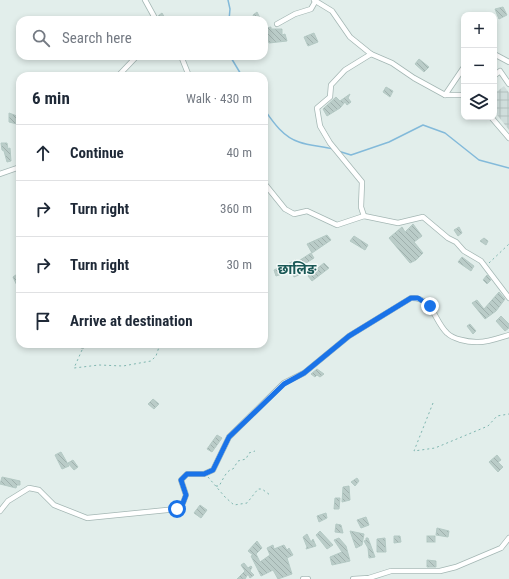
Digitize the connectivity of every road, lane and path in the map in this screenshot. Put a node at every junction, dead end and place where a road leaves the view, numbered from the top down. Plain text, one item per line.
1 (145, 0) edge
2 (315, 1) edge
3 (154, 16) edge
4 (277, 24) dead end
5 (371, 54) junction
6 (497, 56) edge
7 (133, 60) edge
8 (183, 60) edge
9 (509, 62) edge
10 (461, 71) edge
11 (122, 72) edge
12 (187, 72) edge
13 (497, 74) edge
14 (509, 84) edge
15 (445, 95) junction
16 (461, 95) edge
17 (494, 120) edge
18 (509, 138) edge
19 (16, 168) edge
20 (0, 174) edge
21 (268, 188) edge
22 (364, 216) junction
23 (509, 244) edge
24 (486, 266) junction
25 (509, 298) edge
26 (509, 335) edge
27 (159, 348) edge
28 (82, 350) dead end
29 (432, 403) dead end
30 (509, 414) edge
31 (255, 451) dead end
32 (206, 473) junction
33 (216, 486) junction
34 (270, 495) dead end
35 (0, 511) edge
36 (509, 538) edge
37 (303, 579) edge
38 (308, 579) edge
39 (353, 579) edge

1 - 3 street
2 - 4 street
2 - 5 street
5 - 15 street
5 - 22 street
6 - 9 street
7 - 11 street
8 - 12 street
10 - 15 street
13 - 14 street
15 - 16 street
17 - 18 street
19 - 20 street
21 - 22 street
22 - 24 street
23 - 24 path
24 - 25 street
26 - 32 street
27 - 28 path
29 - 30 path
31 - 33 path
32 - 33 path
32 - 35 street
33 - 34 path
36 - 39 street
37 - 38 street

